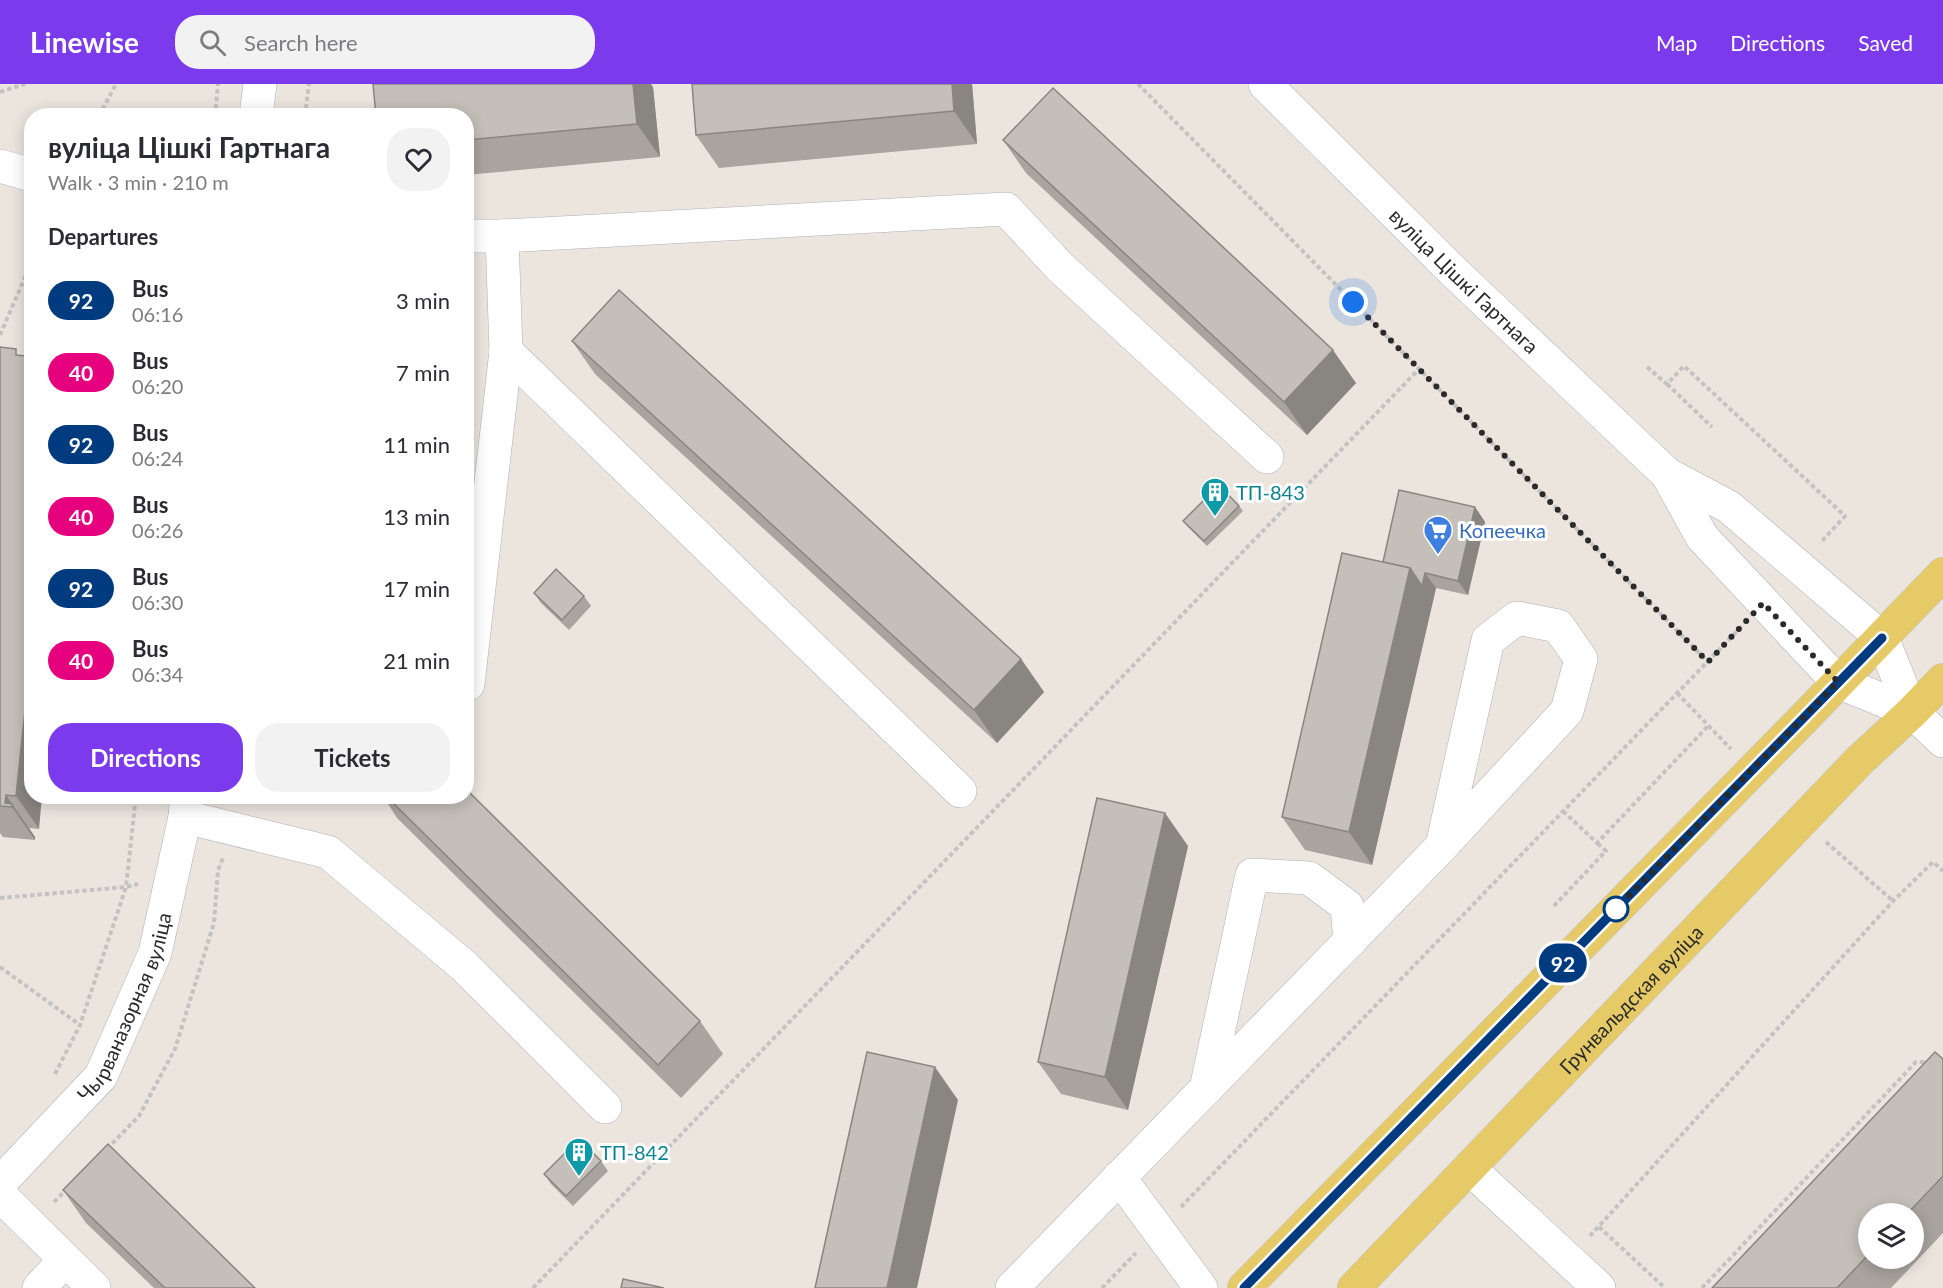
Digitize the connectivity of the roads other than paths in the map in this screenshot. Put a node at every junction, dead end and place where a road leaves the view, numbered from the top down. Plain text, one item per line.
1 (260, 84) edge
2 (1265, 84) edge
3 (257, 108) edge
4 (0, 166) edge
5 (24, 173) edge
6 (474, 236) edge
7 (502, 236) junction
8 (506, 351) junction
9 (1267, 457) dead end
10 (1667, 474) junction
11 (1943, 574) edge
12 (474, 631) edge
13 (1882, 638) junction
14 (1943, 680) edge
15 (1838, 682) junction
16 (1912, 712) junction
17 (1943, 741) edge
18 (960, 791) dead end
19 (186, 807) edge
20 (1442, 846) junction
21 (1350, 941) junction
22 (1206, 1089) junction
23 (605, 1107) dead end
24 (1469, 1168) junction
25 (1119, 1177) junction
26 (0, 1183) edge
27 (0, 1196) edge
28 (65, 1260) junction
29 (39, 1288) edge
30 (94, 1288) edge
31 (1012, 1288) edge
32 (1201, 1288) edge
33 (1244, 1288) edge
34 (1354, 1288) edge
35 (1599, 1288) edge

1 - 3 street
2 - 10 street, вуліца Цішкі Гартнага
4 - 5 street
6 - 7 street
7 - 8 street
7 - 9 street
8 - 12 street
8 - 18 street
10 - 13 street, вуліца Цішкі Гартнага
10 - 15 street, вуліца Цішкі Гартнага
11 - 13 main road
13 - 15 main road
13 - 16 street, вуліца Цішкі Гартнага
14 - 16 main road, Грунвальдская вуліца
15 - 16 street, вуліца Цішкі Гартнага
15 - 33 main road
16 - 17 street, вуліца Цішкі Гартнага
16 - 24 main road, Грунвальдская вуліца
19 - 23 street
19 - 26 street, Чырваназорная вуліца
20 - 20 street
20 - 21 street
21 - 22 street
21 - 22 street
22 - 25 street
24 - 34 main road, Грунвальдская вуліца
24 - 35 street
25 - 31 street
25 - 32 street
27 - 28 street
28 - 29 street
28 - 30 street

